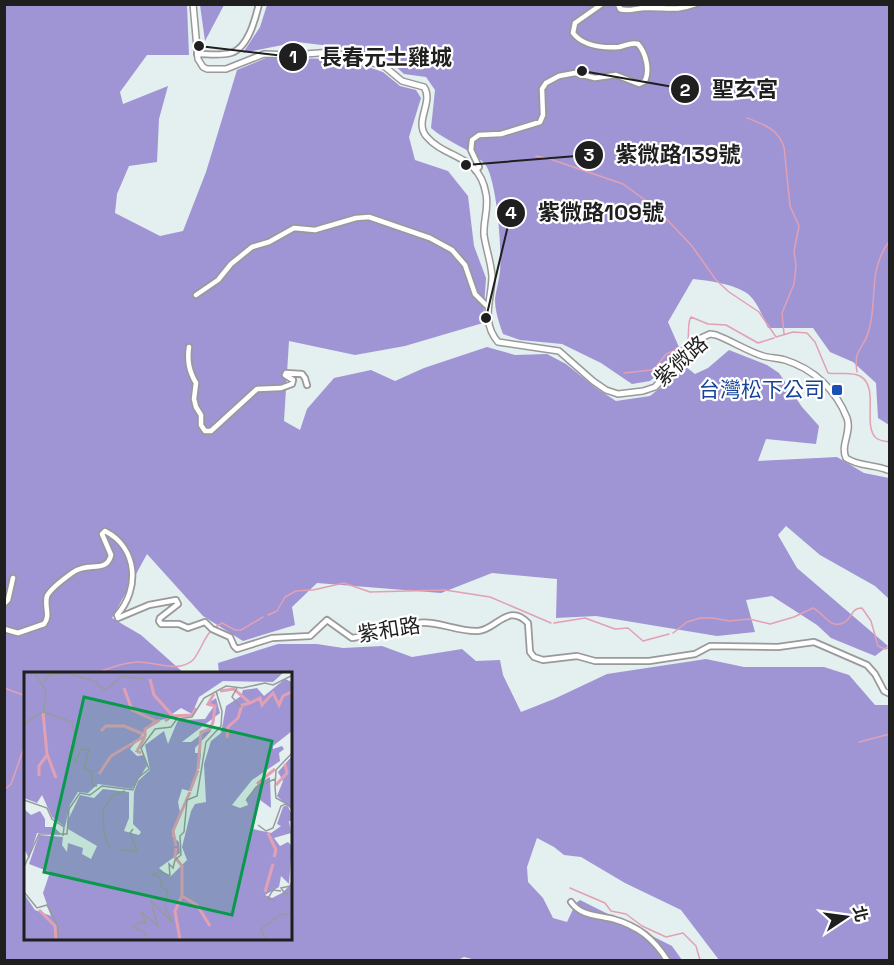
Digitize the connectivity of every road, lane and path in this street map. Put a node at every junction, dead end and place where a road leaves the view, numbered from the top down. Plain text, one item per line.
1 (193, 4) edge
2 (259, 4) edge
3 (602, 4) edge
4 (618, 4) edge
5 (696, 4) edge
6 (197, 54) junction
7 (476, 171) junction
8 (196, 295) dead end
9 (487, 306) junction
10 (189, 347) dead end
11 (307, 385) dead end
12 (890, 471) edge
13 (13, 578) dead end
14 (4, 604) edge
15 (4, 629) edge
16 (890, 694) edge
17 (571, 902) dead end
18 (667, 960) edge

1 - 6 street
2 - 6 street
3 - 7 street
4 - 5 street
6 - 7 street
7 - 9 street, 紫微路
8 - 9 street
9 - 12 street, 紫微路
10 - 11 street
13 - 14 street
15 - 16 street, 紫和路
17 - 18 street

